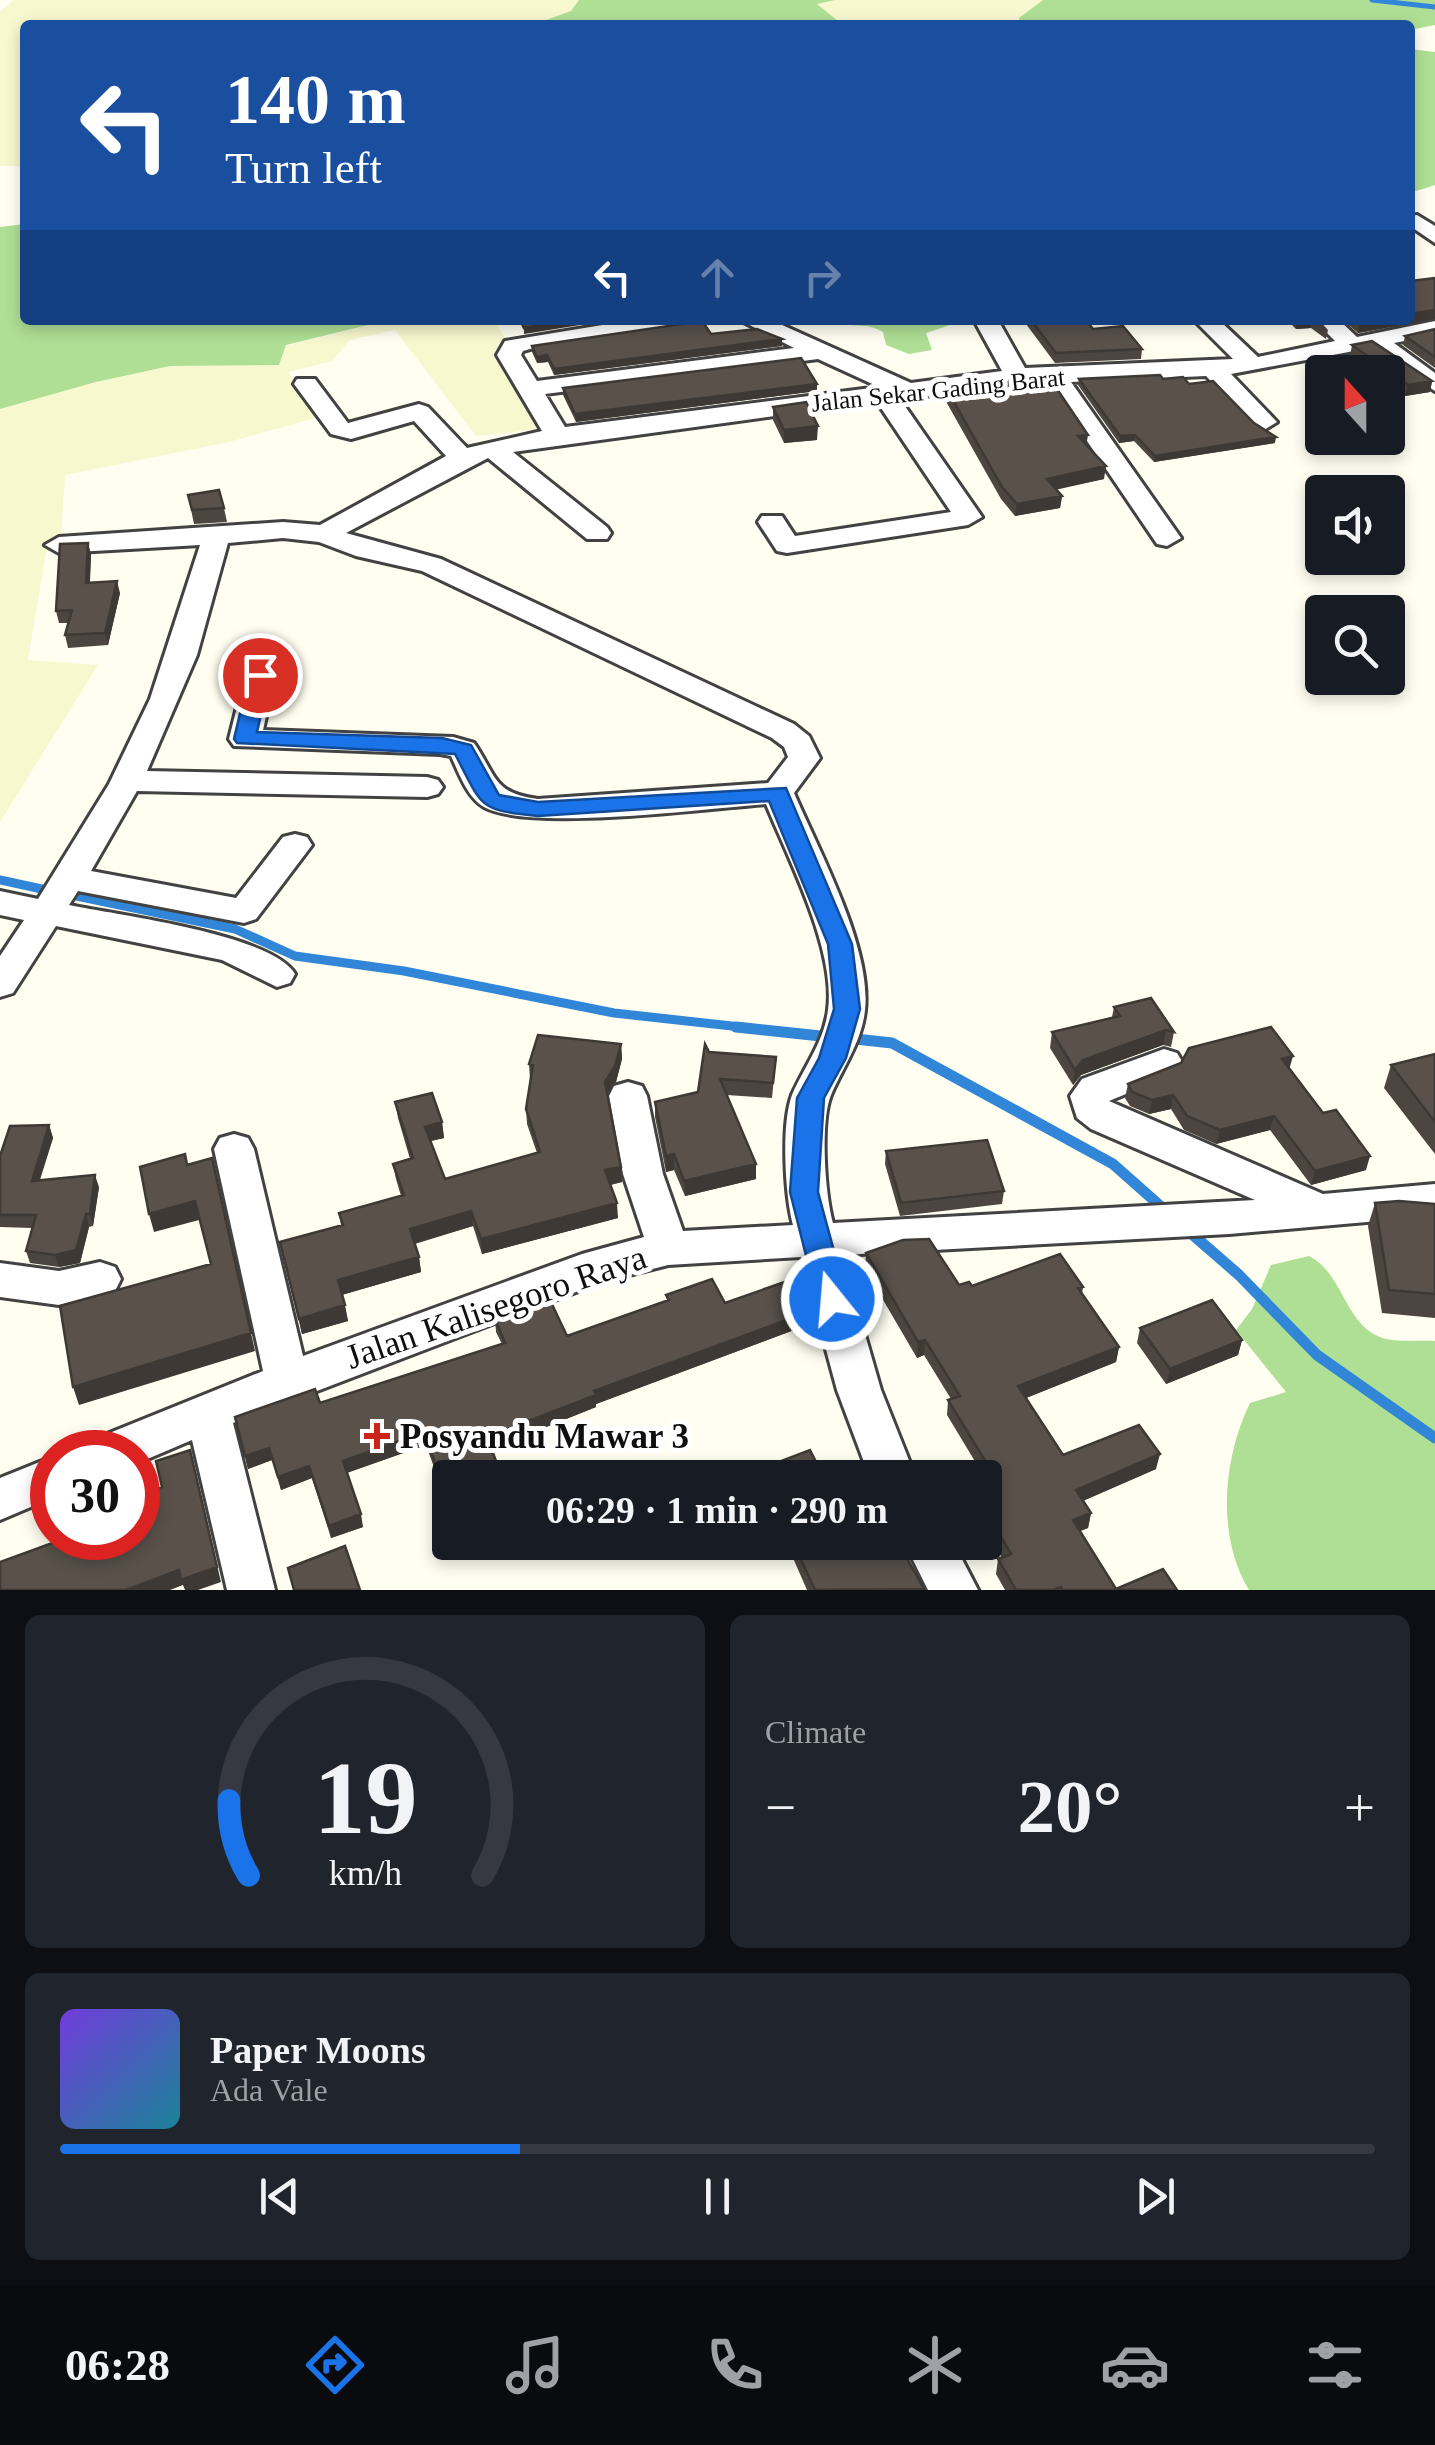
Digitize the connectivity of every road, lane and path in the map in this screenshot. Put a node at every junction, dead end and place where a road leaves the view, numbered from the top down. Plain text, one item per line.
1 (1417, 221) dead end
2 (1435, 237) edge
3 (652, 325) edge
4 (762, 325) edge
5 (989, 325) edge
6 (1211, 325) edge
7 (1334, 325) edge
8 (1435, 328) edge
9 (1363, 342) junction
10 (818, 352) junction
11 (1253, 365) junction
12 (1214, 369) junction
13 (1055, 375) junction
14 (1016, 376) junction
15 (306, 384) dead end
16 (1435, 384) edge
17 (530, 389) junction
18 (896, 393) junction
19 (1264, 422) dead end
20 (558, 436) junction
21 (492, 448) junction
22 (462, 458) junction
23 (772, 522) dead end
24 (597, 533) dead end
25 (324, 534) junction
26 (216, 536) junction
27 (1167, 538) dead end
28 (59, 545) edge
29 (260, 675) dead end
30 (126, 780) junction
31 (426, 787) dead end
32 (778, 793) junction
33 (295, 846) dead end
34 (57, 897) junction
35 (0, 903) edge
36 (277, 974) dead end
37 (0, 984) edge
38 (1164, 1063) dead end
39 (628, 1096) dead end
40 (234, 1149) dead end
41 (1435, 1200) edge
42 (1318, 1209) junction
43 (814, 1240) junction
44 (668, 1248) junction
45 (100, 1279) dead end
46 (0, 1280) edge
47 (286, 1381) junction
48 (208, 1414) junction
49 (160, 1433) edge
50 (886, 1460) edge
51 (30, 1486) edge
52 (0, 1499) edge
53 (938, 1560) edge
54 (251, 1590) edge
55 (954, 1590) edge

1 - 2 street
3 - 17 street
4 - 10 street
5 - 14 street
6 - 11 street
7 - 9 street
8 - 9 street, Jalan Sekar Gading Barat
9 - 11 street, Jalan Sekar Gading Barat
9 - 16 street
10 - 17 street
10 - 18 street
11 - 12 street, Jalan Sekar Gading Barat
12 - 13 street, Jalan Sekar Gading Barat
12 - 19 street
13 - 14 street, Jalan Sekar Gading Barat
13 - 27 street
14 - 18 street, Jalan Sekar Gading Barat
15 - 22 street
17 - 20 street
18 - 20 street, Jalan Sekar Gading Barat
18 - 23 street
20 - 21 street, Jalan Sekar Gading Barat
21 - 22 street, Jalan Sekar Gading Barat
21 - 24 street
22 - 25 street, Jalan Sekar Gading Barat
25 - 26 street
25 - 32 street
26 - 28 street
26 - 30 street
29 - 32 street
30 - 31 street
30 - 34 street
32 - 43 street
33 - 34 street
34 - 35 street
34 - 36 street
34 - 37 street
38 - 42 street
39 - 44 street
40 - 47 street
41 - 42 street, Jalan Kalisegoro Raya
42 - 43 street, Jalan Kalisegoro Raya
43 - 44 street, Jalan Kalisegoro Raya
43 - 50 street
44 - 47 street, Jalan Kalisegoro Raya
45 - 46 street
47 - 48 street, Jalan Kalisegoro Raya
48 - 49 street, Jalan Kalisegoro Raya
48 - 54 street
51 - 52 street
53 - 55 street

